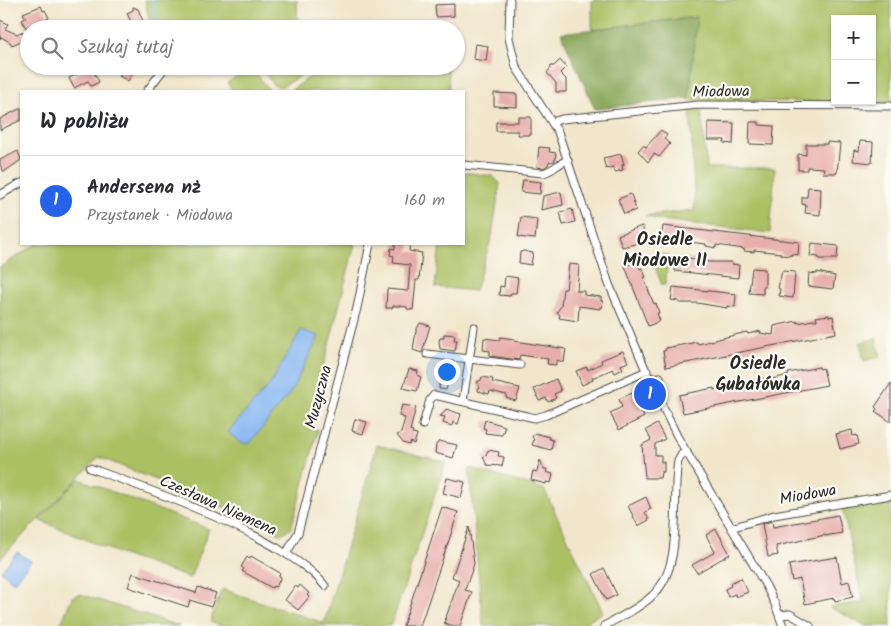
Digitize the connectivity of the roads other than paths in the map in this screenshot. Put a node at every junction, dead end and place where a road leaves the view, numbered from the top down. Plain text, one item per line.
1 (510, 0) edge
2 (159, 75) edge
3 (148, 90) edge
4 (891, 106) edge
5 (552, 122) junction
6 (568, 160) junction
7 (465, 166) edge
8 (20, 184) edge
9 (0, 195) edge
10 (370, 245) edge
11 (474, 327) dead end
12 (427, 354) dead end
13 (469, 360) junction
14 (520, 365) dead end
15 (647, 371) junction
16 (660, 377) dead end
17 (650, 379) junction
18 (463, 401) junction
19 (423, 425) dead end
20 (687, 452) junction
21 (90, 468) dead end
22 (891, 494) edge
23 (731, 528) junction
24 (286, 554) junction
25 (325, 586) dead end
26 (779, 615) junction
27 (613, 623) edge
28 (604, 626) edge
29 (783, 626) edge
30 (810, 626) edge

1 - 5 street
2 - 3 street
4 - 5 street, Miodowa
5 - 6 street
6 - 7 street
6 - 15 street
8 - 9 street
10 - 24 street, Muzyczna
11 - 13 street
12 - 13 street
13 - 14 street
13 - 18 street
15 - 17 street
15 - 18 street
16 - 17 street
17 - 20 street
18 - 19 street
20 - 23 street
20 - 27 street
21 - 24 street, Czesława Niemena
22 - 23 street, Miodowa
23 - 26 street
24 - 25 street, Czesława Niemena
26 - 29 street
26 - 30 street
27 - 28 street

